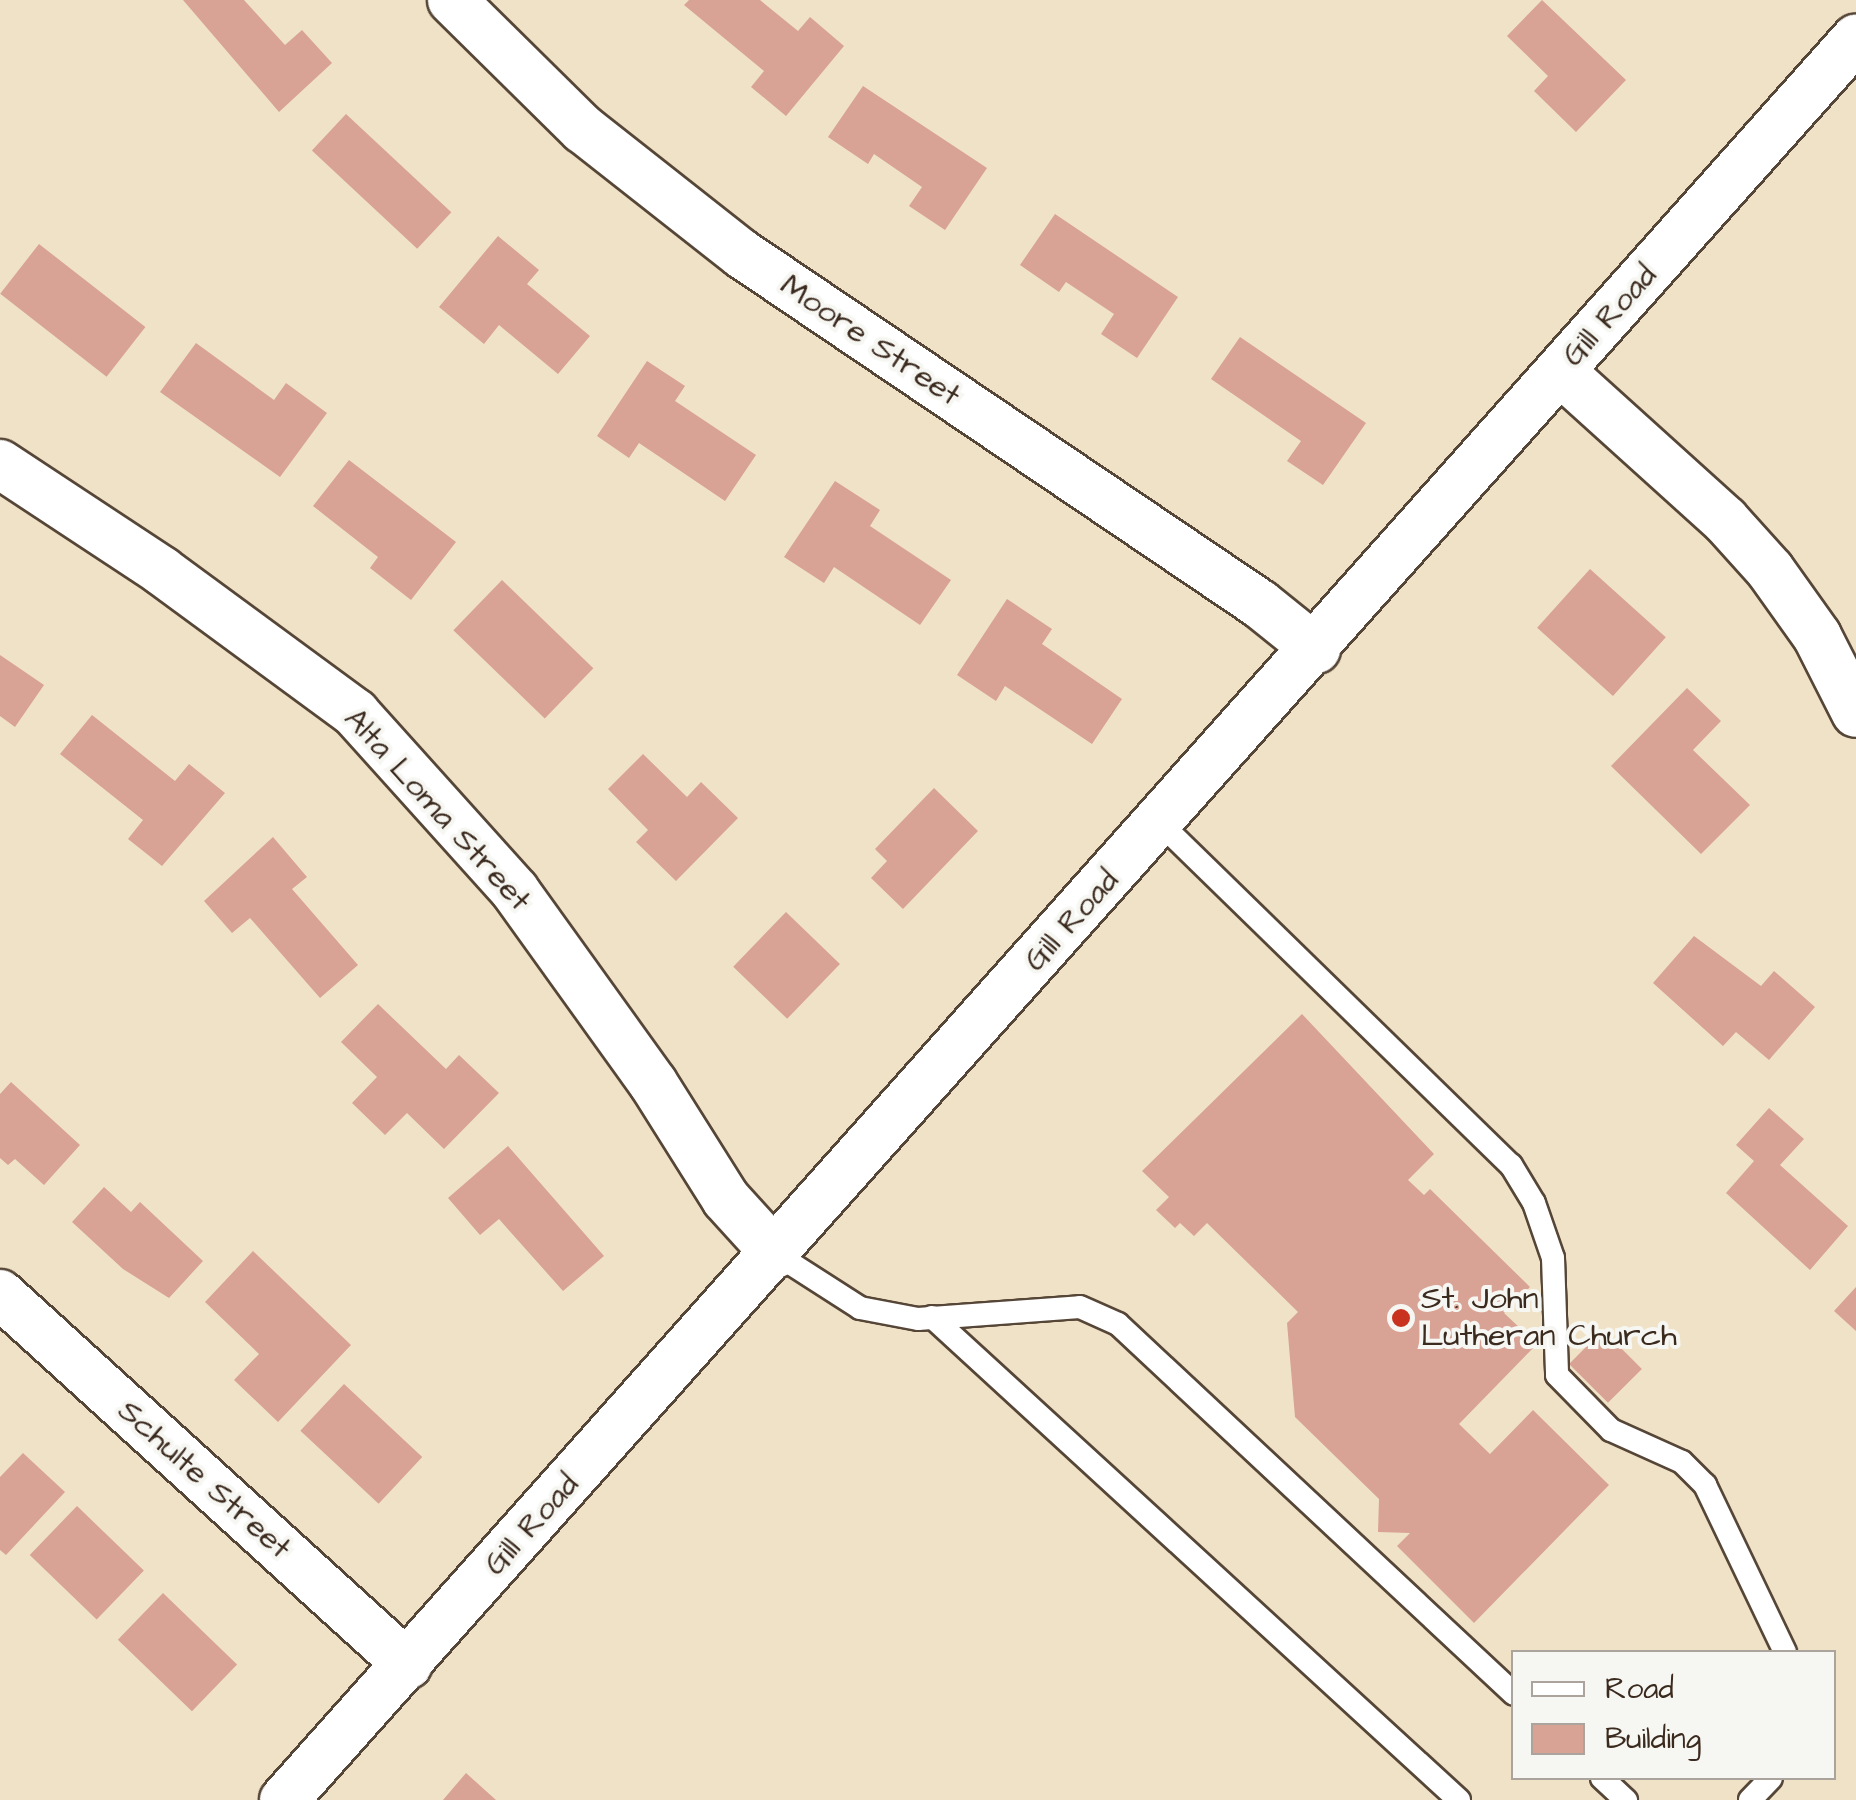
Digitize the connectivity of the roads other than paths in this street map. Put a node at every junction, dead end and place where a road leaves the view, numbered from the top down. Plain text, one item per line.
1 (452, 0) edge
2 (1856, 39) edge
3 (1560, 371) junction
4 (0, 464) edge
5 (1316, 649) junction
6 (1856, 713) edge
7 (1160, 823) junction
8 (776, 1254) junction
9 (0, 1294) edge
10 (932, 1317) junction
11 (1784, 1650) edge
12 (408, 1665) junction
13 (1511, 1691) edge
14 (1604, 1780) edge
15 (1769, 1780) edge
16 (284, 1800) edge
17 (1459, 1800) edge
18 (1626, 1800) edge
19 (1750, 1800) edge

1 - 5 street, Moore Street
2 - 3 street, Gill Road
3 - 5 street, Gill Road
3 - 6 street
4 - 8 street, Alta Loma Street
5 - 7 street, Gill Road
7 - 8 street, Gill Road
7 - 11 lane
8 - 10 lane
8 - 12 street, Gill Road
9 - 12 street, Schulte Street
10 - 13 lane
10 - 17 lane
12 - 16 street, Gill Road
14 - 18 lane
15 - 19 lane

